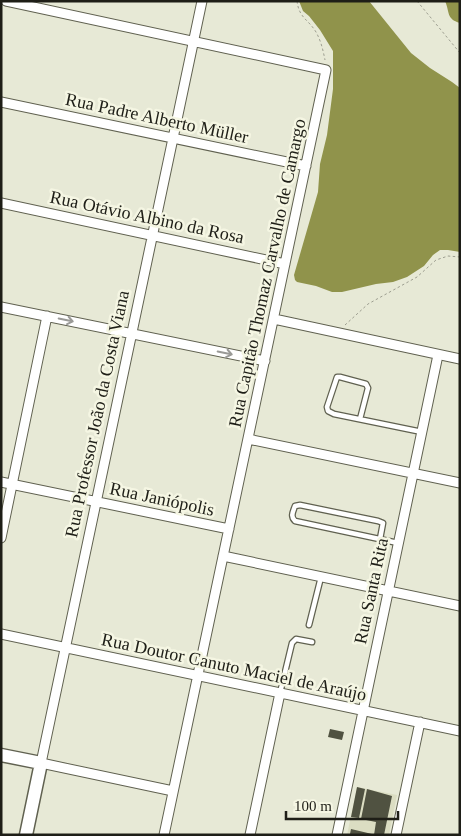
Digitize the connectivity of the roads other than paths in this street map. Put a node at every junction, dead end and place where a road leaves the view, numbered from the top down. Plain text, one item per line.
1 (6, 1) edge
2 (202, 1) edge
3 (193, 41) junction
4 (1, 102) edge
5 (173, 138) junction
6 (306, 166) junction
7 (1, 203) edge
8 (152, 235) junction
9 (285, 264) junction
10 (1, 307) edge
11 (47, 316) junction
12 (274, 319) junction
13 (132, 334) junction
14 (438, 354) junction
15 (460, 359) edge
16 (265, 361) junction
17 (360, 419) junction
18 (422, 432) junction
19 (248, 439) junction
20 (413, 474) junction
21 (1, 482) edge
22 (460, 484) edge
23 (12, 485) junction
24 (96, 502) junction
25 (229, 530) junction
26 (1, 538) edge
27 (380, 539) junction
28 (398, 543) junction
29 (223, 556) junction
30 (321, 577) junction
31 (388, 591) junction
32 (460, 606) edge
33 (310, 626) dead end
34 (1, 634) edge
35 (312, 642) dead end
36 (65, 648) junction
37 (198, 676) junction
38 (280, 693) junction
39 (363, 710) junction
40 (420, 722) junction
41 (460, 731) edge
42 (1, 755) edge
43 (41, 763) junction
44 (173, 791) junction
45 (26, 835) edge
46 (164, 835) edge
47 (250, 835) edge
48 (337, 835) edge
49 (396, 835) edge

1 - 3 street
2 - 3 street, Rua Professor João da Costa Viana
3 - 5 street, Rua Professor João da Costa Viana
3 - 6 street, Rua Capitão Thomaz Carvalho de Camargo
4 - 5 street, Rua Padre Alberto Müller
5 - 6 street, Rua Padre Alberto Müller
5 - 8 street, Rua Professor João da Costa Viana
6 - 9 street, Rua Capitão Thomaz Carvalho de Camargo
7 - 8 street, Rua Otávio Albino da Rosa
8 - 9 street, Rua Otávio Albino da Rosa
8 - 13 street, Rua Professor João da Costa Viana
9 - 12 street, Rua Capitão Thomaz Carvalho de Camargo
10 - 11 street
11 -> 13 street
11 - 23 street
12 - 14 street
12 - 16 street, Rua Capitão Thomaz Carvalho de Camargo
13 -> 16 street
13 - 24 street, Rua Professor João da Costa Viana
14 - 15 street
14 - 18 street, Rua Santa Rita
16 - 19 street, Rua Capitão Thomaz Carvalho de Camargo
17 - 17 lane
17 - 18 lane
18 - 20 street, Rua Santa Rita
19 - 20 street
19 - 25 street, Rua Capitão Thomaz Carvalho de Camargo
20 - 22 street
20 - 28 street, Rua Santa Rita
21 - 23 street, Rua Janiópolis
23 - 24 street, Rua Janiópolis
23 - 26 street
24 - 25 street, Rua Janiópolis
24 - 36 street, Rua Professor João da Costa Viana
25 - 29 street, Rua Capitão Thomaz Carvalho de Camargo
27 - 27 lane
27 - 28 lane
28 - 31 street, Rua Santa Rita
29 - 30 street
29 - 37 street, Rua Capitão Thomaz Carvalho de Camargo
30 - 31 street
30 - 33 lane
31 - 32 street
31 - 39 street, Rua Santa Rita
34 - 36 street, Rua Doutor Canuto Maciel de Araújo
35 - 38 lane
36 - 37 street, Rua Doutor Canuto Maciel de Araújo
36 - 43 street, Rua Professor João da Costa Viana
37 - 38 street, Rua Doutor Canuto Maciel de Araújo
37 - 44 street, Rua Capitão Thomaz Carvalho de Camargo
38 - 39 street, Rua Doutor Canuto Maciel de Araújo
38 - 47 street
39 - 40 street, Rua Doutor Canuto Maciel de Araújo
39 - 48 street, Rua Santa Rita
40 - 41 street, Rua Doutor Canuto Maciel de Araújo
40 - 49 street
42 - 43 street
43 - 44 street
43 - 45 street, Rua Professor João da Costa Viana
44 - 46 street, Rua Capitão Thomaz Carvalho de Camargo

